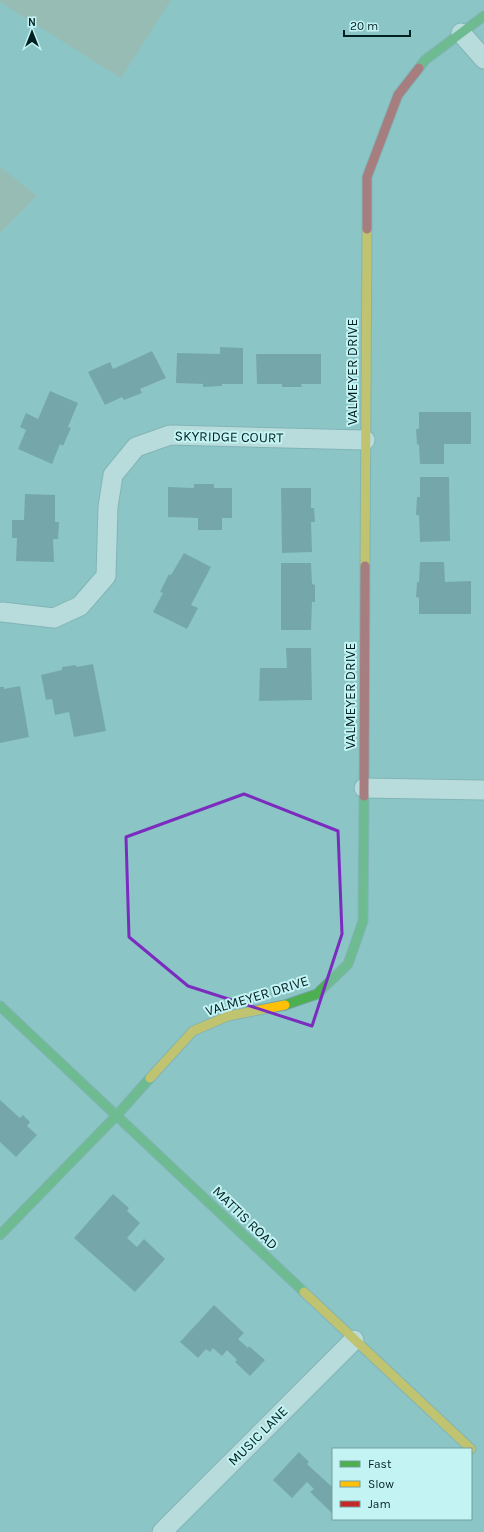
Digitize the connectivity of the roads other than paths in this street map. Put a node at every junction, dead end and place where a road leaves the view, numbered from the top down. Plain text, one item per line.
1 (484, 16) edge
2 (461, 33) junction
3 (484, 59) edge
4 (365, 440) junction
5 (1, 613) edge
6 (364, 788) junction
7 (484, 790) edge
8 (0, 1006) edge
9 (116, 1115) junction
10 (0, 1235) edge
11 (354, 1340) junction
12 (470, 1448) edge
13 (472, 1450) edge
14 (480, 1457) dead end
15 (162, 1532) edge

1 - 2 street, VALMEYER DRIVE
2 - 3 street
2 - 4 street, VALMEYER DRIVE
4 - 5 street, SKYRIDGE COURT
4 - 6 street, VALMEYER DRIVE
6 - 7 street
6 - 9 street, VALMEYER DRIVE
8 - 9 street, MATTIS ROAD
9 - 10 street, VALMEYER DRIVE
9 - 11 street, MATTIS ROAD
11 - 12 street, MATTIS ROAD
11 - 15 street, MUSIC LANE
13 - 14 street, MATTIS ROAD

